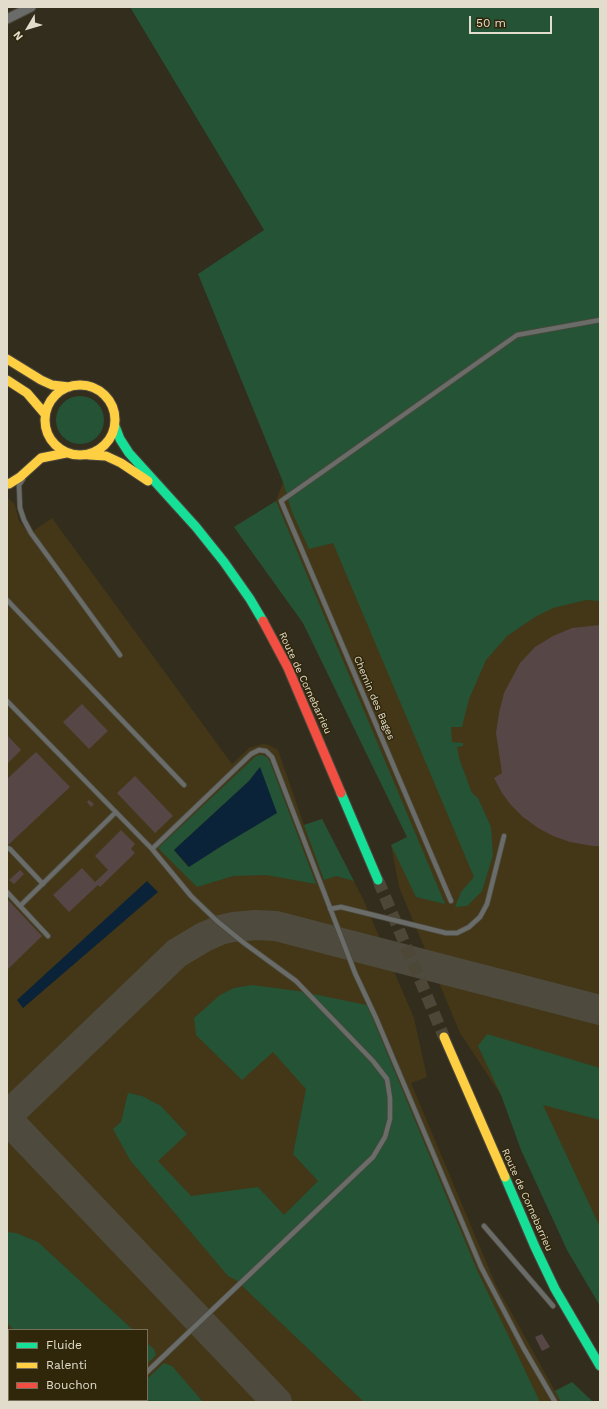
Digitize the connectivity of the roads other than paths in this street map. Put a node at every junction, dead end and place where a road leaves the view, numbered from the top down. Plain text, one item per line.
1 (31, 7) edge
2 (7, 19) edge
3 (600, 320) edge
4 (7, 359) edge
5 (7, 380) edge
6 (69, 387) junction
7 (45, 414) junction
8 (116, 426) junction
9 (48, 436) junction
10 (66, 453) junction
11 (88, 455) junction
12 (41, 458) junction
13 (26, 471) junction
14 (11, 473) dead end
15 (7, 483) edge
16 (167, 495) junction
17 (7, 600) edge
18 (120, 655) dead end
19 (7, 701) edge
20 (184, 785) dead end
21 (116, 812) junction
22 (504, 836) dead end
23 (7, 848) edge
24 (152, 849) junction
25 (378, 880) tunnel mouth
26 (43, 884) junction
27 (7, 892) edge
28 (451, 901) dead end
29 (20, 906) junction
30 (330, 908) junction
31 (48, 936) dead end
32 (444, 1037) tunnel mouth
33 (484, 1226) dead end
34 (552, 1306) dead end
35 (600, 1366) edge
36 (148, 1371) edge
37 (556, 1402) edge

1 - 2 street
3 - 28 lane, Chemin des Bages
4 - 6 main road
5 - 7 main road
6 - 7 main road
6 - 8 main road
7 - 9 main road
8 - 11 main road
8 - 16 main road, Route de Cornebarrieu
9 - 10 main road
9 - 12 main road
10 - 11 main road
10 - 12 main road
11 - 16 main road, Route de Cornebarrieu
12 - 13 main road
13 - 14 main road
13 - 15 main road
13 - 18 lane
16 - 25 main road, Route de Cornebarrieu
17 - 20 lane
19 - 21 lane
21 - 24 lane
21 - 26 lane
22 - 30 lane
23 - 26 lane
24 - 30 lane
24 - 36 lane
26 - 29 lane
27 - 29 lane
29 - 31 lane
30 - 37 lane
32 - 35 main road, Route de Cornebarrieu
33 - 34 lane

